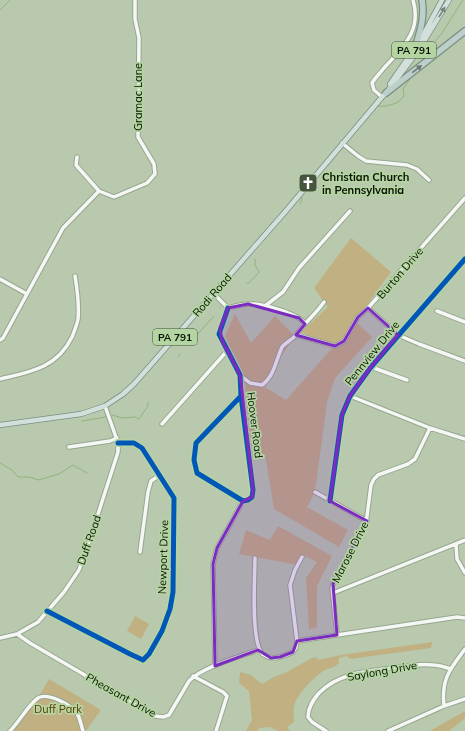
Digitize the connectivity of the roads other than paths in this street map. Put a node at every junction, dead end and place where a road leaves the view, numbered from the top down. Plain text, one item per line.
1 (135, 0) edge
2 (413, 0) edge
3 (422, 0) edge
4 (442, 0) edge
5 (450, 0) edge
6 (465, 31) edge
7 (415, 48) junction
8 (384, 95) junction
9 (342, 143) junction
10 (77, 157) dead end
11 (429, 180) dead end
12 (99, 191) junction
13 (464, 200) edge
14 (350, 211) dead end
15 (465, 259) edge
16 (75, 276) dead end
17 (0, 278) edge
18 (213, 293) junction
19 (28, 294) junction
20 (324, 302) dead end
21 (265, 306) junction
22 (228, 308) junction
23 (368, 308) junction
24 (437, 311) dead end
25 (465, 322) edge
26 (305, 324) junction
27 (297, 335) junction
28 (398, 335) junction
29 (2, 339) edge
30 (227, 351) junction
31 (465, 361) edge
32 (370, 367) junction
33 (240, 375) junction
34 (0, 379) edge
35 (407, 380) dead end
36 (241, 396) junction
37 (350, 396) junction
38 (105, 406) junction
39 (162, 424) dead end
40 (0, 425) edge
41 (430, 428) junction
42 (116, 438) junction
43 (465, 439) edge
44 (118, 443) junction
45 (69, 447) dead end
46 (160, 475) junction
47 (315, 492) dead end
48 (242, 501) junction
49 (330, 501) junction
50 (367, 521) junction
51 (465, 540) edge
52 (456, 544) junction
53 (140, 552) dead end
54 (302, 557) dead end
55 (255, 558) dead end
56 (465, 573) edge
57 (333, 593) junction
58 (47, 611) junction
59 (465, 618) edge
60 (17, 634) junction
61 (336, 635) junction
62 (0, 638) edge
63 (297, 641) junction
64 (465, 649) edge
65 (258, 650) junction
66 (215, 666) junction
67 (451, 669) junction
68 (193, 676) junction
69 (463, 699) edge
70 (465, 703) edge
71 (444, 706) junction
72 (10, 731) edge
73 (82, 731) edge
74 (216, 731) edge
75 (326, 731) edge
76 (388, 731) edge

1 - 12 street, Gramac Lane
2 - 8 street
3 - 7 highway
4 - 7 main road, Rodi Road / PA 791
8 -> 5 main road, Rodi Road / PA 791
8 -> 6 highway
7 - 8 main road, Rodi Road / PA 791
8 - 9 main road, Rodi Road / PA 791
9 - 11 street
9 - 18 main road, Rodi Road / PA 791
10 - 12 street
12 - 19 street
13 - 23 street, Burton Drive
14 - 21 street
15 - 28 street, Pennview Drive
16 - 34 street
17 - 19 street
18 - 22 street
18 - 38 main road, Rodi Road / PA 791
19 - 29 street
20 - 26 street
21 - 22 street
21 - 26 street
22 - 30 street, Hoover Road
23 - 27 street, Burton Drive
23 - 28 street
24 - 25 street
26 - 27 street
27 - 33 street
28 - 31 street
28 - 32 street, Pennview Drive
30 - 33 street, Hoover Road
30 - 39 street
32 - 35 street
32 - 37 street, Pennview Drive
33 - 36 street, Hoover Road
36 - 48 street, Hoover Road
36 - 48 street
37 - 41 street
37 - 49 street, Pennview Drive
38 - 40 main road, Rodi Road / PA 791
38 - 42 street
41 - 43 street
41 - 50 street, Marose Drive
42 - 44 street
42 - 45 street
44 - 46 street, Newport Drive
44 - 58 street, Duff Road
46 - 53 street
46 - 58 street, Newport Drive
47 - 49 street
48 - 66 street
49 - 50 street
50 - 57 street, Marose Drive
51 - 52 street
52 - 56 street
52 - 57 street
54 - 63 street
55 - 65 street
57 - 61 street, Marose Drive
58 - 60 street, Duff Road
59 - 61 street
60 - 62 street, Duff Road
60 - 68 street, Pheasant Drive
61 - 63 street
63 - 65 street
64 - 67 street
65 - 66 street
66 - 68 street
67 - 71 street
67 - 75 street, Saylong Drive
68 - 74 street
69 - 70 street
69 - 71 street
71 - 76 street
72 - 73 street

